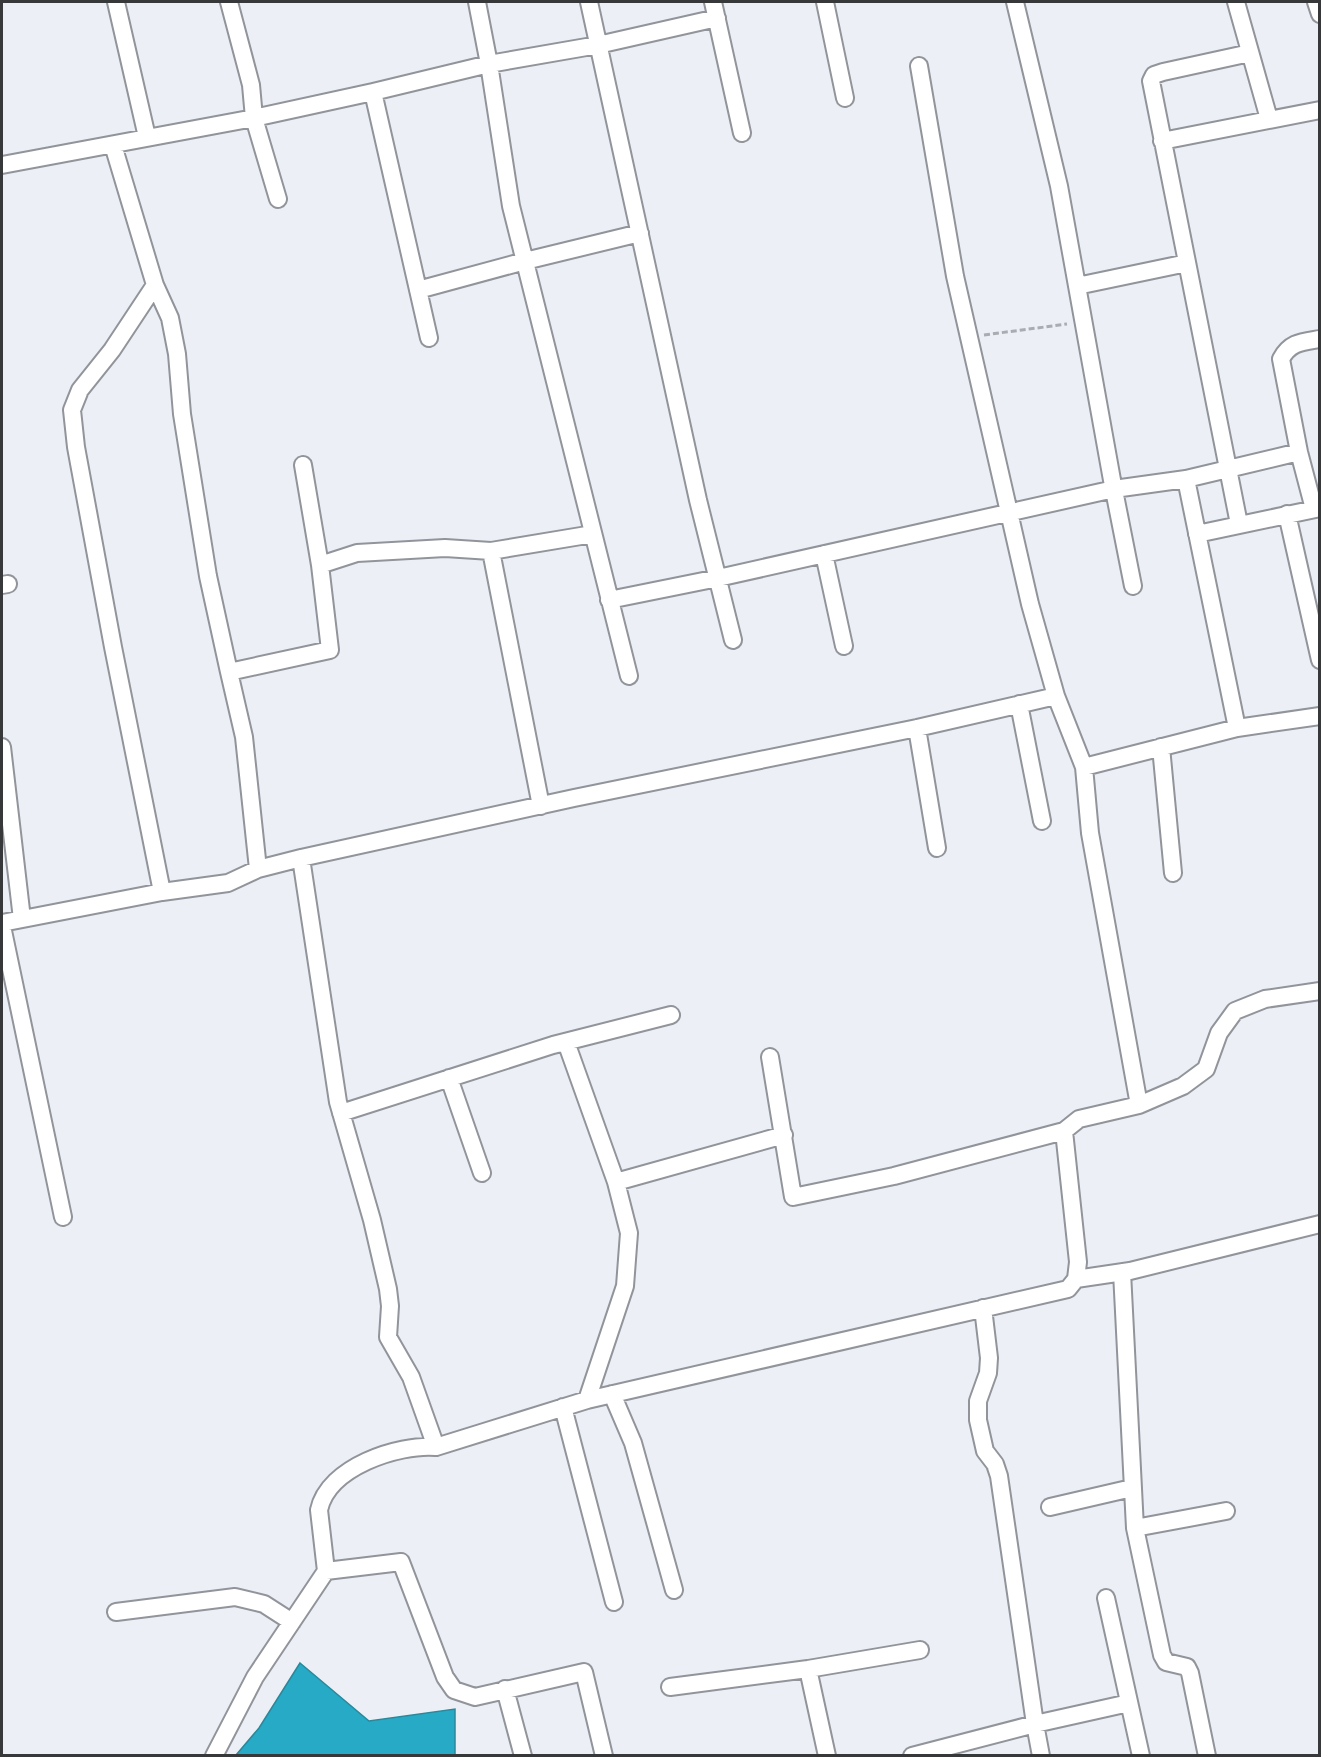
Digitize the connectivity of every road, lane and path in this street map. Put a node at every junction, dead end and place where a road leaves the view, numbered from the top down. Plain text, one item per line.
1 (116, 2) edge
2 (230, 2) edge
3 (477, 2) edge
4 (589, 2) edge
5 (825, 2) edge
6 (1015, 2) edge
7 (1236, 2) edge
8 (1316, 2) edge
9 (715, 10) edge
10 (1320, 14) edge
11 (598, 45) junction
12 (1250, 53) junction
13 (489, 64) junction
14 (919, 66) dead end
15 (373, 92) junction
16 (845, 98) dead end
17 (1320, 110) edge
18 (254, 117) junction
19 (1269, 119) junction
20 (742, 133) dead end
21 (147, 137) junction
22 (1162, 141) junction
23 (113, 145) junction
24 (2, 165) edge
25 (279, 199) dead end
26 (640, 233) junction
27 (525, 261) junction
28 (1187, 263) junction
29 (156, 285) junction
30 (1077, 286) junction
31 (418, 290) junction
32 (1083, 322) junction
33 (969, 337) junction
34 (429, 338) dead end
35 (1320, 339) edge
36 (1299, 452) junction
37 (303, 465) dead end
38 (1228, 468) junction
39 (1186, 479) junction
40 (1114, 489) junction
41 (1317, 508) edge
42 (1009, 512) junction
43 (1287, 514) junction
44 (1239, 524) junction
45 (593, 534) junction
46 (1197, 534) junction
47 (491, 551) junction
48 (824, 554) junction
49 (321, 565) junction
50 (718, 578) junction
51 (1133, 586) dead end
52 (609, 600) junction
53 (1315, 618) edge
54 (733, 640) dead end
55 (844, 646) dead end
56 (1320, 660) edge
57 (229, 672) junction
58 (629, 676) dead end
59 (1056, 696) junction
60 (1019, 704) junction
61 (1320, 716) edge
62 (917, 728) junction
63 (1237, 728) junction
64 (2, 747) edge
65 (1161, 747) junction
66 (1084, 767) junction
67 (541, 806) junction
68 (1042, 820) dead end
69 (937, 848) dead end
70 (301, 858) junction
71 (258, 868) junction
72 (1173, 873) dead end
73 (162, 892) junction
74 (22, 919) junction
75 (2, 925) edge
76 (1320, 991) edge
77 (671, 1015) dead end
78 (566, 1042) junction
79 (770, 1057) dead end
80 (449, 1078) junction
81 (1139, 1105) junction
82 (341, 1113) junction
83 (1064, 1131) junction
84 (784, 1136) junction
85 (482, 1173) dead end
86 (616, 1182) junction
87 (63, 1216) dead end
88 (1320, 1224) edge
89 (1122, 1272) junction
90 (1076, 1279) junction
91 (983, 1308) junction
92 (612, 1394) junction
93 (587, 1401) junction
94 (563, 1407) junction
95 (436, 1447) junction
96 (1132, 1488) junction
97 (1050, 1507) dead end
98 (1226, 1511) dead end
99 (1135, 1528) junction
100 (326, 1571) junction
101 (674, 1590) dead end
102 (1106, 1598) dead end
103 (614, 1602) dead end
104 (116, 1612) dead end
105 (292, 1622) junction
106 (920, 1650) dead end
107 (808, 1669) junction
108 (670, 1688) dead end
109 (505, 1689) junction
110 (1129, 1702) junction
111 (1035, 1724) junction
112 (920, 1754) edge
113 (214, 1755) edge
114 (523, 1755) edge
115 (604, 1755) edge
116 (826, 1755) edge
117 (1041, 1755) edge
118 (1141, 1755) edge
119 (1208, 1755) edge

1 - 21 street
2 - 18 street
3 - 13 street
4 - 11 street
5 - 16 street
6 - 30 street
7 - 12 street
8 - 10 street
9 - 11 street
9 - 20 street
11 - 13 street
11 - 26 street
12 - 19 street
12 - 22 street
13 - 15 street
13 - 27 street
14 - 33 street
15 - 18 street
15 - 31 street
17 - 19 street
18 - 21 street
18 - 25 street
19 - 22 street
21 - 23 street
22 - 28 street
23 - 24 street
23 - 29 street
26 - 27 street
26 - 50 street
27 - 31 street
27 - 45 street
28 - 30 street
28 - 38 street
29 - 57 street
29 - 73 street
30 - 32 street
31 - 34 street
32 - 33 path
32 - 40 street
33 - 42 street
35 - 36 street
36 - 38 street
36 - 41 street
37 - 49 street
38 - 39 street
38 - 44 street
39 - 40 street
39 - 46 street
40 - 42 street
40 - 51 street
41 - 43 street
42 - 48 street
42 - 59 street
43 - 44 street
43 - 53 street
44 - 46 street
45 - 47 street
45 - 52 street
46 - 63 street
47 - 49 street
47 - 67 street
48 - 50 street
48 - 55 street
49 - 57 street
50 - 52 street
50 - 54 street
52 - 58 street
53 - 56 street
57 - 71 street
59 - 60 street
59 - 66 street
60 - 62 street
60 - 68 street
61 - 63 street
62 - 67 street
62 - 69 street
63 - 65 street
64 - 74 street
65 - 66 street
65 - 72 street
66 - 81 street
67 - 70 street
70 - 71 street
70 - 82 street
71 - 73 street
73 - 74 street
74 - 75 street
75 - 87 street
76 - 81 street
77 - 78 street
78 - 80 street
78 - 86 street
79 - 84 street
80 - 82 street
80 - 85 street
81 - 83 street
82 - 95 street
83 - 84 street
83 - 90 street
84 - 86 street
86 - 93 street
88 - 89 street
89 - 90 street
89 - 96 street
90 - 91 street
91 - 92 street
91 - 111 street
92 - 93 street
92 - 101 street
93 - 94 street
94 - 95 street
94 - 103 street
95 - 100 street
96 - 97 street
96 - 99 street
98 - 99 street
99 - 119 street
100 - 105 street
100 - 109 street
102 - 110 street
104 - 105 street
105 - 113 street
106 - 107 street
107 - 108 street
107 - 116 street
109 - 114 street
109 - 115 street
110 - 111 street
110 - 118 street
111 - 112 street
111 - 117 street

